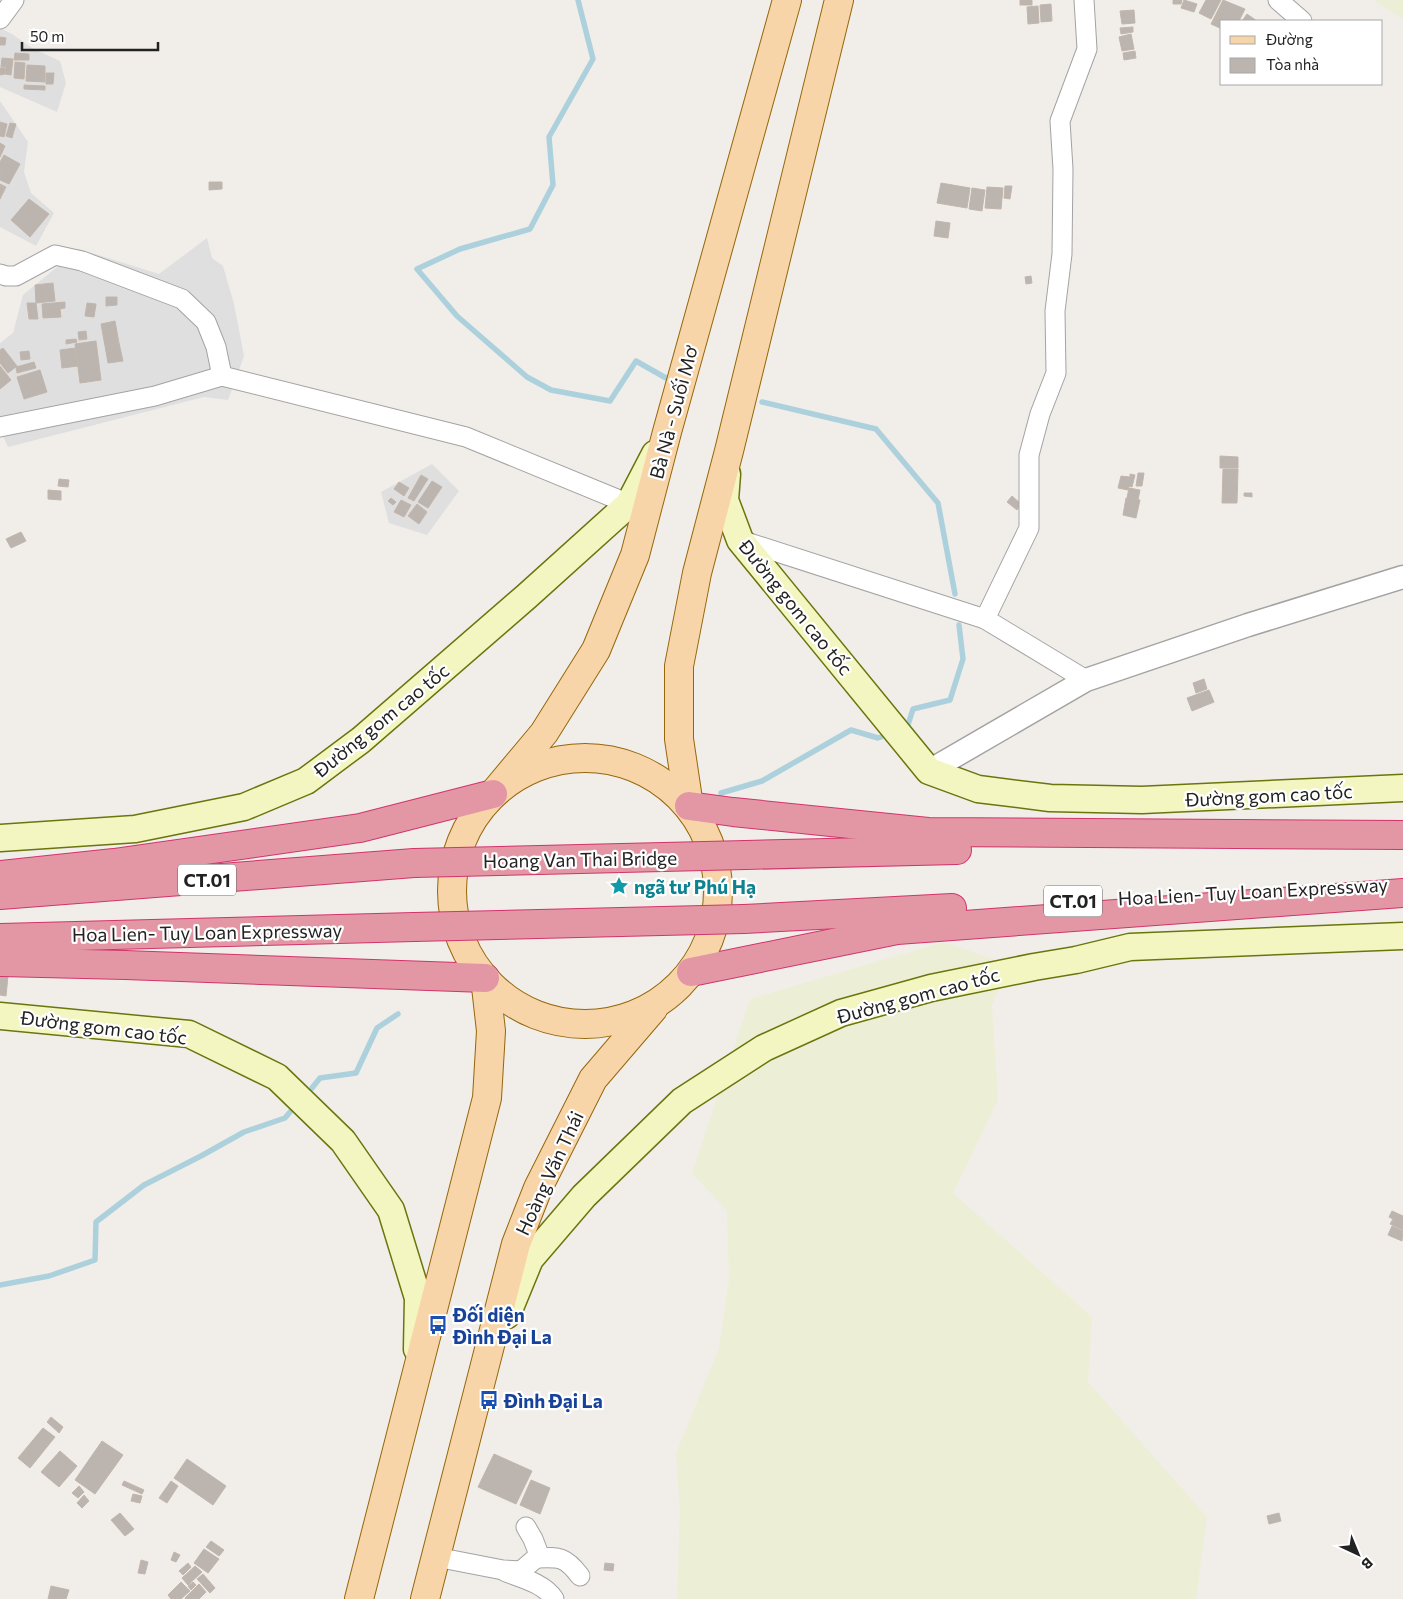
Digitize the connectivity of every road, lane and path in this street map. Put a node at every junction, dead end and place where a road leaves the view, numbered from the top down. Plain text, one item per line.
1 (14, 0) edge
2 (787, 0) edge
3 (840, 0) edge
4 (1084, 0) edge
5 (1278, 0) edge
6 (0, 19) edge
7 (1301, 20) edge
8 (0, 274) edge
9 (222, 376) junction
10 (0, 427) edge
11 (667, 432) junction
12 (729, 451) junction
13 (629, 504) junction
14 (740, 540) junction
15 (1403, 577) edge
16 (985, 618) junction
17 (1086, 680) junction
18 (929, 771) junction
19 (1403, 788) edge
20 (493, 794) junction
21 (689, 806) junction
22 (1403, 837) edge
23 (0, 838) edge
24 (0, 875) edge
25 (1403, 884) edge
26 (1403, 893) edge
27 (0, 895) edge
28 (1403, 936) edge
29 (0, 938) edge
30 (0, 962) edge
31 (691, 972) junction
32 (485, 978) junction
33 (659, 1002) junction
34 (0, 1016) edge
35 (417, 1372) junction
36 (481, 1380) junction
37 (526, 1527) dead end
38 (436, 1557) junction
39 (536, 1558) junction
40 (503, 1570) junction
41 (580, 1576) dead end
42 (359, 1599) edge
43 (425, 1599) edge
44 (554, 1599) edge

1 - 6 street
2 - 11 main road, Bà Nà - Suối Mơ
3 - 12 main road
4 - 16 street
5 - 7 street
8 - 9 street
9 - 10 street
9 - 13 street
11 - 13 main road, Đường gom cao tốc
11 - 20 main road, Bà Nà - Suối Mơ
12 - 14 main road, Đường gom cao tốc
12 - 21 main road
13 - 23 main road, Đường gom cao tốc
14 - 16 street
14 - 18 main road, Đường gom cao tốc
15 - 17 street
16 - 17 street
17 - 18 street
18 - 19 main road, Đường gom cao tốc
20 - 21 main road
20 - 24 highway
20 - 32 main road, Bà Nà - Suối Mơ
21 - 22 highway
21 - 31 main road
22 - 27 highway, Hoang Van Thai Bridge / CT.01, bridge
25 - 29 highway, Hoa Lien- Tuy Loan Expressway / CT.01, bridge
26 - 31 highway
28 - 36 main road, Đường gom cao tốc
30 - 32 highway
31 - 33 main road
32 - 33 main road, Bà Nà - Suối Mơ
32 - 35 main road
33 - 36 main road, Hoàng Văn Thái
34 - 35 main road, Đường gom cao tốc
35 - 42 main road
36 - 38 main road, Hoàng Văn Thái
37 - 39 street
38 - 40 street
38 - 43 main road, Hoàng Văn Thái
39 - 40 street
39 - 41 street
40 - 44 street

